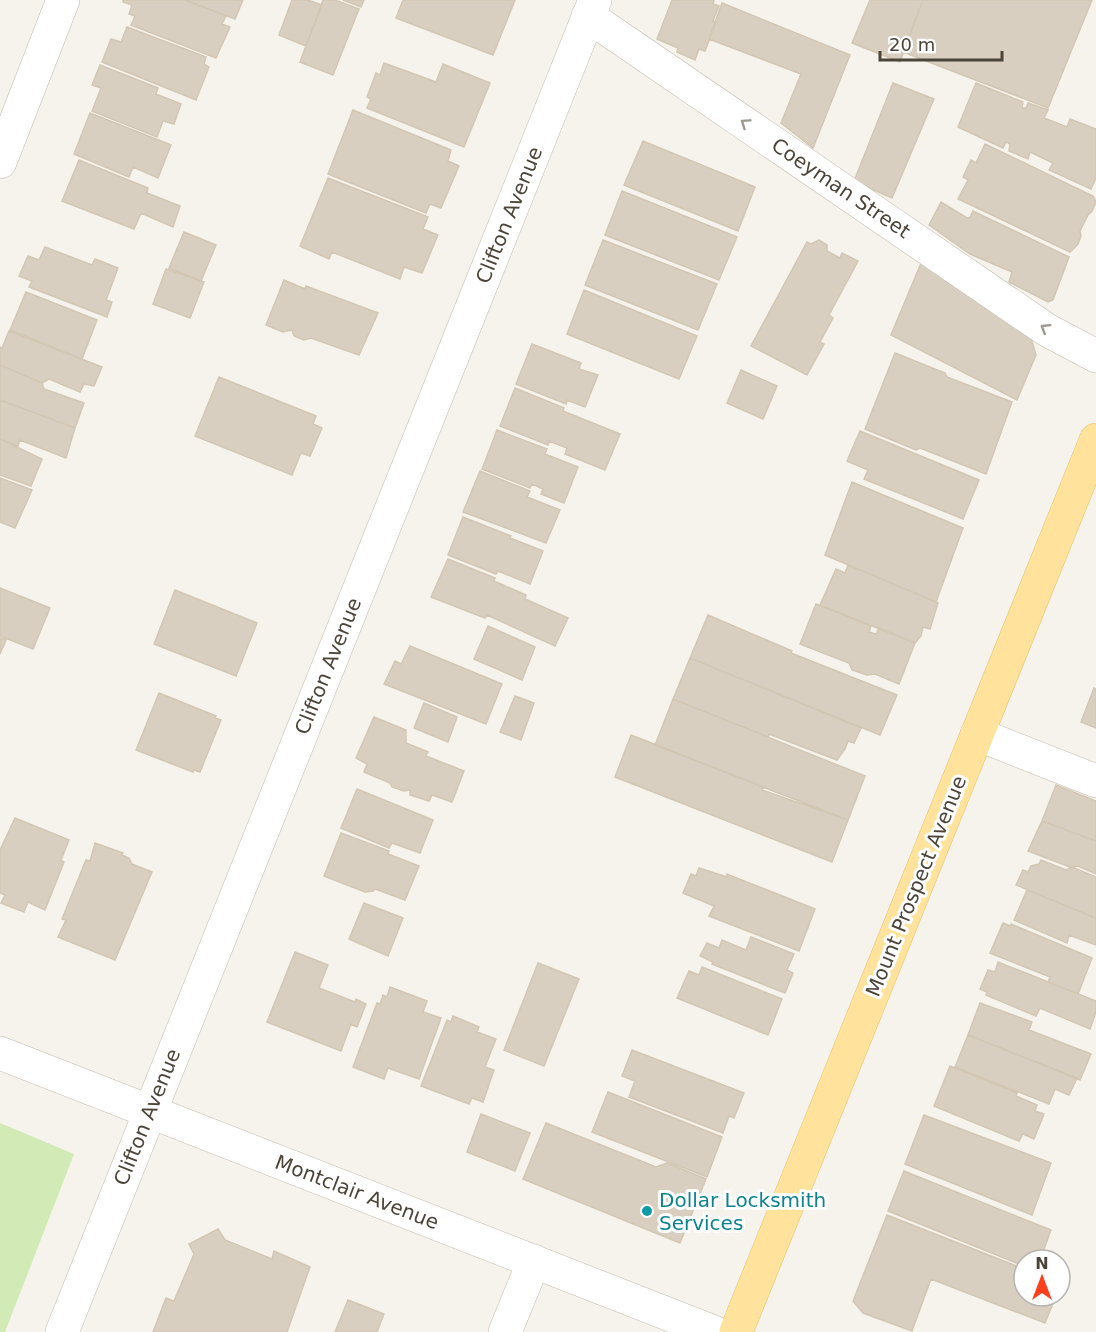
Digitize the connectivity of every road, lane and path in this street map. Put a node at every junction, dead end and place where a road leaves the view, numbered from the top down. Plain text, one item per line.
1 (63, 0) edge
2 (591, 8) edge
3 (0, 162) edge
4 (1096, 356) edge
5 (1096, 440) edge
6 (977, 734) junction
7 (1096, 782) edge
8 (0, 1053) edge
9 (149, 1111) junction
10 (534, 1261) junction
11 (62, 1332) edge
12 (505, 1332) edge
13 (714, 1332) edge
14 (736, 1332) edge

1 - 3 street
4 -> 2 street, Coeyman Street
2 - 9 street, Clifton Avenue
5 - 6 main road, Mount Prospect Avenue
6 - 7 street
6 - 14 main road, Mount Prospect Avenue
8 - 9 street, Montclair Avenue
9 - 10 street, Montclair Avenue
9 - 11 street, Clifton Avenue
10 - 12 street
10 - 13 street, Montclair Avenue

